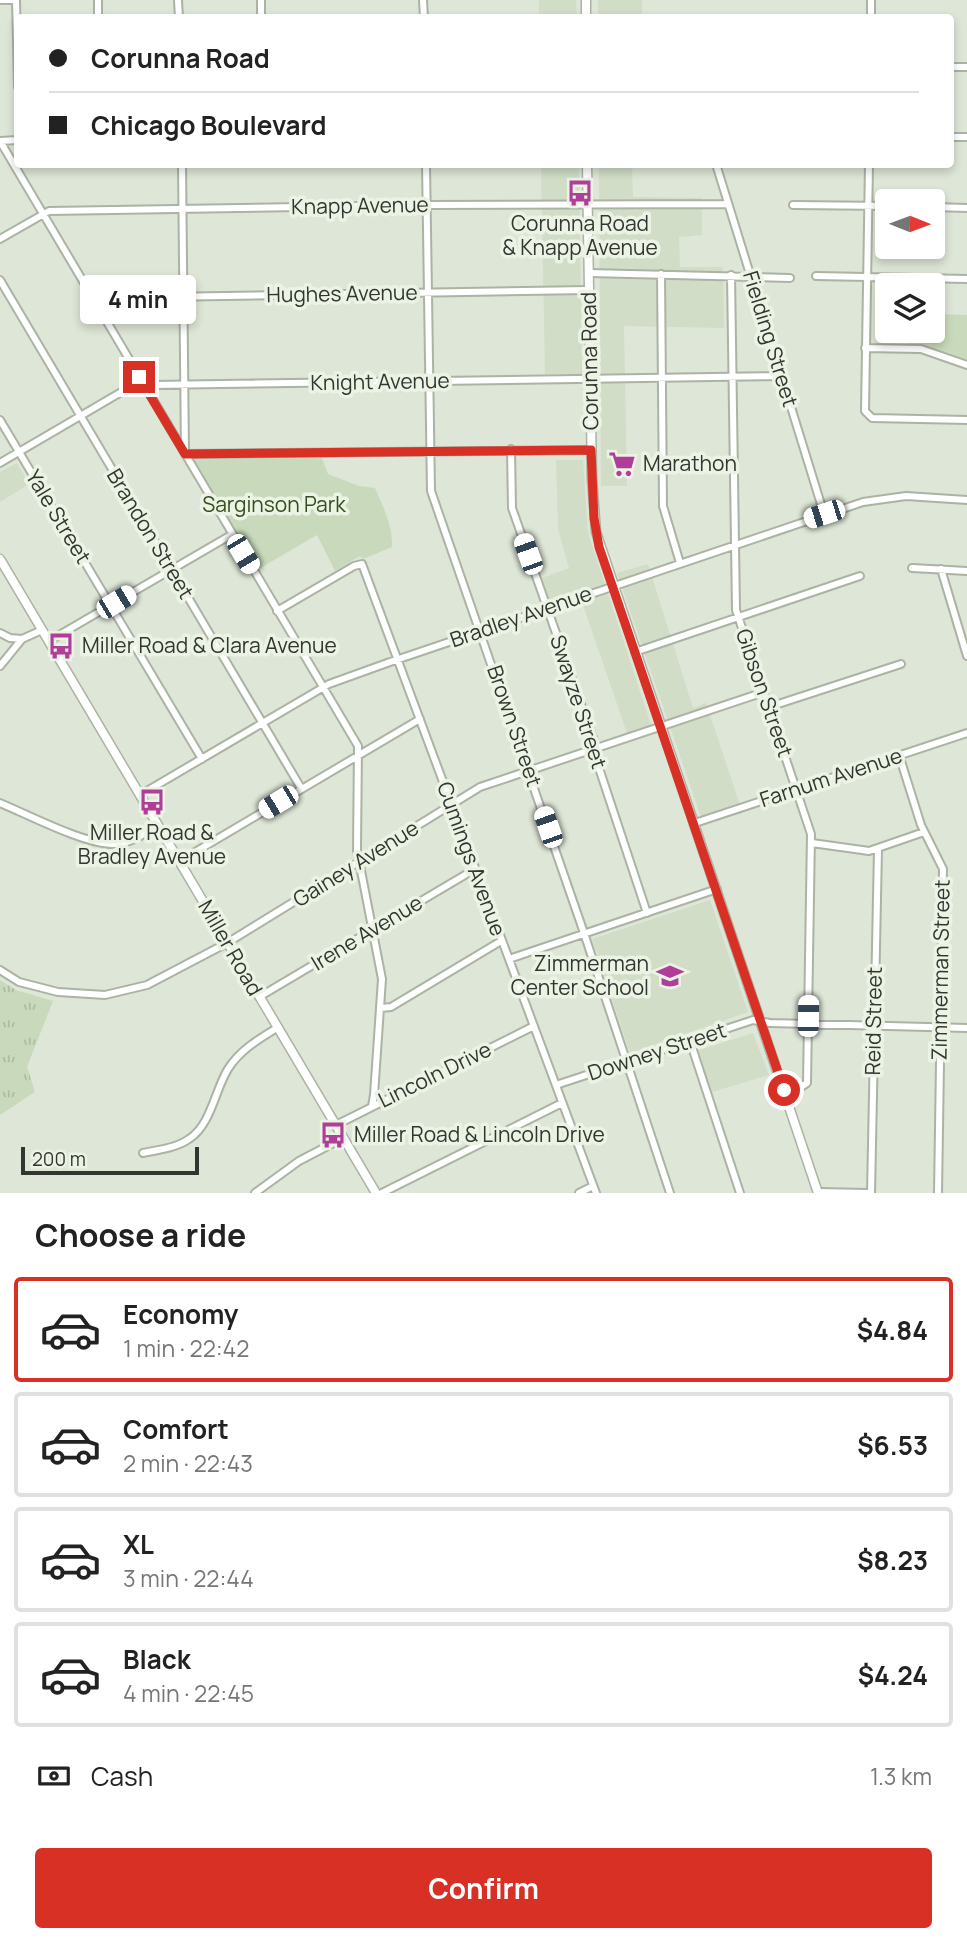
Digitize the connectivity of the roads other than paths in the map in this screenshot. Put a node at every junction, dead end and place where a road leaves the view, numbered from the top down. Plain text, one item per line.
1 (0, 0) edge
2 (15, 0) edge
3 (0, 141) edge
4 (14, 161) edge
5 (19, 168) edge
6 (182, 168) edge
7 (426, 168) edge
8 (587, 168) edge
9 (717, 168) edge
10 (869, 168) edge
11 (588, 204) junction
12 (728, 204) junction
13 (426, 205) junction
14 (793, 205) dead end
15 (868, 206) junction
16 (875, 206) edge
17 (945, 207) edge
18 (967, 208) edge
19 (182, 209) junction
20 (43, 214) junction
21 (0, 239) edge
22 (589, 273) junction
23 (661, 274) junction
24 (731, 275) junction
25 (750, 276) junction
26 (816, 276) dead end
27 (867, 277) junction
28 (790, 278) dead end
29 (0, 279) edge
30 (967, 279) edge
31 (589, 290) junction
32 (427, 293) junction
33 (183, 296) junction
34 (94, 301) junction
35 (865, 348) junction
36 (967, 365) edge
37 (781, 376) junction
38 (662, 377) junction
39 (733, 377) junction
40 (591, 378) junction
41 (428, 381) junction
42 (144, 384) junction
43 (185, 385) junction
44 (80, 416) junction
45 (0, 420) edge
46 (967, 420) edge
47 (511, 449) junction
48 (591, 450) junction
49 (429, 451) junction
50 (19, 452) junction
51 (185, 454) junction
52 (0, 463) edge
53 (967, 500) edge
54 (824, 514) junction
55 (232, 535) junction
56 (734, 544) junction
57 (0, 559) edge
58 (680, 563) junction
59 (912, 568) dead end
60 (941, 569) junction
61 (171, 570) junction
62 (967, 571) edge
63 (860, 576) dead end
64 (612, 586) junction
65 (111, 606) junction
66 (547, 608) junction
67 (277, 611) junction
68 (738, 618) junction
69 (42, 630) junction
70 (481, 630) junction
71 (0, 633) edge
72 (22, 639) junction
73 (49, 641) junction
74 (635, 652) junction
75 (967, 656) edge
76 (398, 659) junction
77 (901, 664) dead end
78 (0, 666) edge
79 (323, 687) junction
80 (764, 692) junction
81 (769, 707) junction
82 (420, 719) junction
83 (263, 723) junction
84 (661, 727) junction
85 (967, 733) edge
86 (594, 748) junction
87 (359, 754) junction
88 (899, 755) junction
89 (202, 759) junction
90 (529, 770) junction
91 (302, 788) junction
92 (797, 789) junction
93 (140, 795) junction
94 (0, 803) edge
95 (451, 805) junction
96 (695, 823) junction
97 (158, 825) junction
98 (924, 832) junction
99 (812, 843) junction
100 (878, 849) junction
101 (359, 860) junction
102 (180, 861) junction
103 (475, 869) junction
104 (717, 889) junction
105 (647, 913) junction
106 (372, 929) junction
107 (584, 933) junction
108 (501, 940) junction
109 (226, 943) junction
110 (509, 959) junction
111 (0, 970) edge
112 (259, 997) junction
113 (381, 1008) junction
114 (761, 1022) junction
115 (808, 1023) junction
116 (874, 1025) junction
117 (534, 1026) junction
118 (940, 1027) junction
119 (278, 1028) junction
120 (967, 1028) edge
121 (690, 1041) junction
122 (626, 1062) junction
123 (556, 1085) junction
124 (784, 1090) junction
125 (562, 1103) junction
126 (372, 1106) junction
127 (335, 1125) junction
128 (343, 1138) junction
129 (143, 1153) dead end
130 (594, 1189) edge
131 (260, 1191) edge
132 (818, 1192) edge
133 (376, 1193) edge
134 (382, 1193) edge
135 (579, 1193) edge
136 (670, 1193) edge
137 (740, 1193) edge
138 (869, 1193) edge
139 (937, 1193) edge

1 - 2 street
3 - 4 street
5 - 20 street
6 - 19 street
7 - 13 street, Brown Street
8 - 11 main road, Corunna Road
9 - 12 street, Fielding Street
10 - 15 street
11 - 12 street, Knapp Avenue
11 - 13 street, Knapp Avenue
11 - 22 main road, Corunna Road
12 - 25 street, Fielding Street
13 - 19 street, Knapp Avenue
13 - 32 street, Brown Street
14 - 15 street
15 - 16 street
15 - 27 street
17 - 18 street
19 - 20 street, Knapp Avenue
19 - 33 street
20 - 21 street, Knapp Avenue
20 - 34 street
22 - 23 street
22 - 31 main road, Corunna Road
23 - 24 street
23 - 38 street
24 - 25 street
24 - 39 street, Gibson Street
25 - 28 street
25 - 37 street, Fielding Street
26 - 27 street
27 - 30 street
27 - 35 street
29 - 44 street, Brandon Street
31 - 32 street, Hughes Avenue
31 - 40 main road, Corunna Road
32 - 33 street, Hughes Avenue
32 - 41 street, Brown Street
33 - 34 street, Hughes Avenue
33 - 43 street
34 - 42 street
35 - 36 street
35 - 46 street
37 - 39 street, Knight Avenue
37 - 54 street, Fielding Street
38 - 39 street, Knight Avenue
38 - 40 street, Knight Avenue
38 - 58 street
39 - 56 street, Gibson Street
40 - 41 street, Knight Avenue
40 - 48 main road, Corunna Road
41 - 43 street, Knight Avenue
41 - 49 street, Brown Street
42 - 43 street, Knight Avenue
42 - 44 street, Knight Avenue
42 - 51 street
43 - 51 street
44 - 50 street, Knight Avenue
44 - 61 street, Brandon Street
45 - 50 street, Yale Street
47 - 48 street
47 - 49 street
47 - 66 street, Swayze Street
48 - 64 main road, Corunna Road
49 - 51 street
49 - 70 street, Brown Street
50 - 52 street, Knight Avenue
50 - 65 street, Yale Street
51 - 55 street
53 - 54 street, Bradley Avenue
54 - 56 street, Bradley Avenue
55 - 61 street
55 - 67 street
56 - 58 street, Bradley Avenue
56 - 68 street, Gibson Street
57 - 69 main road, Miller Road
58 - 64 street, Bradley Avenue
59 - 60 street
60 - 62 street
60 - 75 street
61 - 65 street
61 - 83 street, Brandon Street
63 - 68 street
64 - 66 street, Bradley Avenue
64 - 74 main road, Corunna Road
65 - 73 street
65 - 89 street, Yale Street
66 - 70 street, Bradley Avenue
66 - 86 street, Swayze Street
67 - 76 street, Cumings Avenue
67 - 79 street
68 - 74 street
68 - 80 street, Gibson Street
69 - 72 street
69 - 73 main road, Miller Road
70 - 76 street, Bradley Avenue
70 - 90 street, Brown Street
71 - 72 street
72 - 78 street
73 - 93 main road, Miller Road
74 - 84 main road, Corunna Road
76 - 79 street, Bradley Avenue
76 - 82 street, Cumings Avenue
77 - 81 street
79 - 83 street, Bradley Avenue
79 - 87 street
80 - 81 street, Gibson Street
80 - 84 street, Gainey Avenue
81 - 92 street, Gibson Street
82 - 87 street
82 - 95 street, Cumings Avenue
83 - 89 street, Bradley Avenue
83 - 91 street, Brandon Street
84 - 86 street, Gainey Avenue
84 - 96 main road, Corunna Road
85 - 88 street, Farnum Avenue
86 - 90 street, Gainey Avenue
86 - 105 street, Swayze Street
87 - 91 street
87 - 101 street
88 - 92 street, Farnum Avenue
88 - 98 street, Zimmerman Street
89 - 93 street, Bradley Avenue
90 - 95 street, Gainey Avenue
90 - 107 street, Brown Street
91 - 102 street
92 - 96 street, Farnum Avenue
92 - 99 street, Gibson Street
93 - 97 main road, Miller Road
94 - 97 street
95 - 101 street, Gainey Avenue
95 - 103 street, Cumings Avenue
96 - 104 main road, Corunna Road
97 - 102 main road, Miller Road
98 - 100 street
98 - 118 street, Zimmerman Street
99 - 100 street
99 - 115 street, Gibson Street
100 - 116 street, Reid Street
101 - 106 street
101 - 109 street, Gainey Avenue
102 - 109 main road, Miller Road
103 - 106 street, Irene Avenue
103 - 108 street, Cumings Avenue
104 - 105 street
104 - 114 main road, Corunna Road
105 - 107 street
106 - 112 street, Irene Avenue
106 - 113 street
107 - 110 street
107 - 122 street, Brown Street
108 - 110 street, Cumings Avenue
108 - 113 street
109 - 111 street, Gainey Avenue
109 - 112 main road, Miller Road
110 - 117 street, Cumings Avenue
112 - 119 main road, Miller Road
113 - 126 street
114 - 115 street, Downey Street
114 - 121 street, Downey Street
114 - 124 main road, Corunna Road
115 - 116 street, Downey Street
115 - 124 street, Gibson Street
116 - 118 street, Downey Street
116 - 138 street, Reid Street
117 - 123 street, Cumings Avenue
117 - 126 street, Lincoln Drive
118 - 120 street, Downey Street
118 - 139 street, Zimmerman Street
119 - 127 main road, Miller Road
119 - 129 street
121 - 122 street, Downey Street
121 - 137 street
122 - 123 street, Downey Street
122 - 136 street, Brown Street
123 - 125 street, Cumings Avenue
124 - 132 main road, Corunna Road
125 - 130 street, Cumings Avenue
125 - 134 street
126 - 127 street, Lincoln Drive
127 - 128 main road, Miller Road
128 - 131 street
128 - 133 main road, Miller Road
130 - 135 street
132 - 138 street

